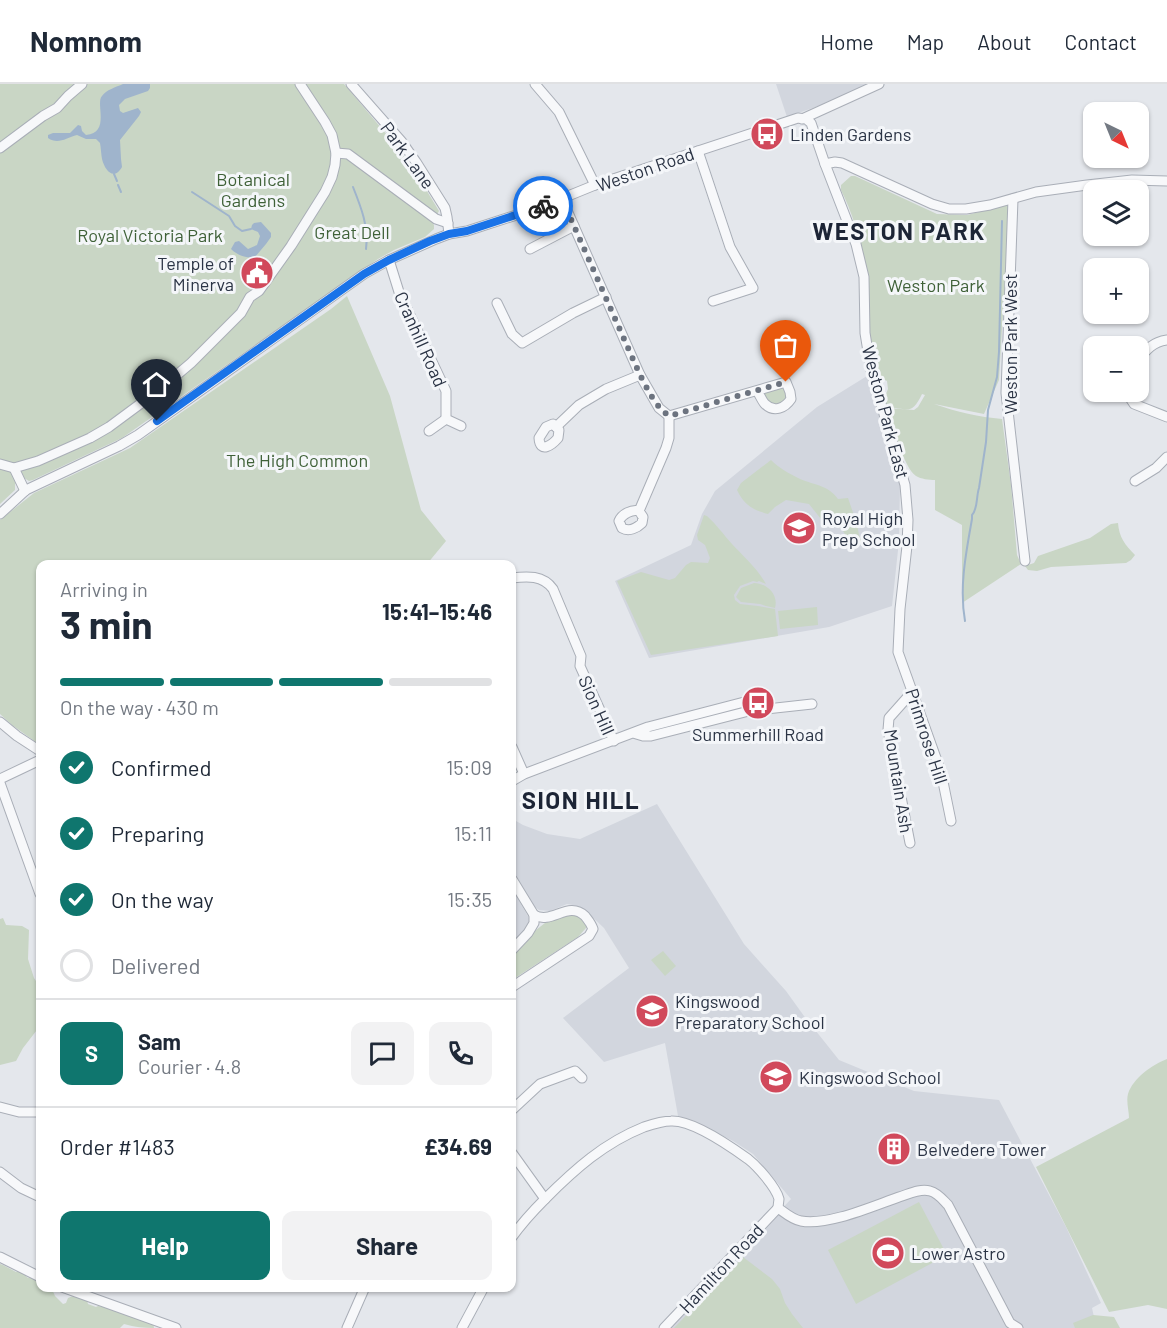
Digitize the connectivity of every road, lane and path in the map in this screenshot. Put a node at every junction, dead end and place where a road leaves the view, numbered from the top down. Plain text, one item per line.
1 (82, 84) edge
2 (300, 84) edge
3 (351, 84) edge
4 (535, 84) edge
5 (879, 84) edge
6 (800, 118) junction
7 (0, 148) edge
8 (698, 151) junction
9 (336, 153) junction
10 (825, 164) junction
11 (1167, 181) edge
12 (595, 185) junction
13 (562, 199) junction
14 (1013, 199) junction
15 (448, 223) junction
16 (574, 226) junction
17 (449, 234) junction
18 (530, 249) dead end
19 (389, 260) junction
20 (606, 297) junction
21 (713, 301) dead end
22 (497, 303) dead end
23 (1167, 340) edge
24 (1149, 348) edge
25 (640, 375) junction
26 (757, 391) dead end
27 (1133, 402) edge
28 (669, 416) junction
29 (1167, 417) edge
30 (447, 419) junction
31 (461, 426) dead end
32 (556, 427) dead end
33 (429, 431) dead end
34 (1167, 457) edge
35 (0, 464) edge
36 (14, 468) junction
37 (1141, 480) dead end
38 (25, 491) junction
39 (639, 511) dead end
40 (0, 514) edge
41 (1025, 561) dead end
42 (516, 577) edge
43 (898, 652) joint
44 (913, 691) junction
45 (812, 704) dead end
46 (0, 722) edge
47 (614, 741) junction
48 (36, 748) edge
49 (516, 756) edge
50 (36, 762) edge
51 (524, 774) junction
52 (516, 778) edge
53 (0, 781) edge
54 (951, 821) dead end
55 (910, 843) dead end
56 (36, 883) edge
57 (516, 886) edge
58 (534, 915) junction
59 (516, 946) edge
60 (516, 984) edge
61 (582, 1078) dead end
62 (516, 1106) edge
63 (0, 1107) edge
64 (36, 1112) edge
65 (516, 1159) edge
66 (0, 1172) edge
67 (36, 1195) edge
68 (545, 1199) junction
69 (778, 1208) junction
70 (516, 1229) edge
71 (0, 1257) edge
72 (36, 1275) edge
73 (75, 1292) edge
74 (363, 1292) edge
75 (481, 1292) edge
76 (163, 1326) edge
77 (1012, 1326) edge
78 (177, 1328) edge
79 (347, 1328) edge
80 (462, 1328) edge
81 (664, 1328) edge

1 - 7 street
2 - 9 street
3 - 15 street, Park Lane
4 - 12 street
5 - 6 street, Weston Road
6 - 8 street, Weston Road
6 - 10 street, Weston Park East
8 - 12 street, Weston Road
8 - 21 street
9 - 15 street
9 - 36 street
10 - 14 street
10 - 43 street, Weston Park East
11 - 14 street
12 - 13 street, Weston Road
13 - 16 street
13 - 17 street, Weston Road
14 - 41 street, Weston Park West
15 - 17 street, Park Lane
16 - 18 street
16 - 20 street
17 - 19 street, Weston Road
19 - 30 street, Cranhill Road
19 - 38 street, Weston Road
20 - 22 street
20 - 25 street
23 - 24 street
25 - 28 street
25 - 32 street
26 - 28 street
27 - 29 street
28 - 39 street
30 - 31 street
30 - 33 street
34 - 37 street
35 - 36 street
36 - 38 street
38 - 40 street, Weston Road
42 - 47 street, Sion Hill
43 - 44 street, Primrose Hill
44 - 54 street, Primrose Hill
44 - 55 street, Mountain Ash
45 - 47 street
46 - 48 street
47 - 51 street, Sion Hill
49 - 51 street
50 - 53 street
51 - 52 street, Sion Hill
53 - 56 street
57 - 58 street
58 - 59 street
58 - 60 street
61 - 62 street
63 - 64 street
65 - 68 street
66 - 67 street
68 - 69 street
68 - 70 street
69 - 77 street
69 - 81 street, Hamilton Road
71 - 72 street
73 - 76 street
74 - 79 street
75 - 80 street
76 - 78 street

